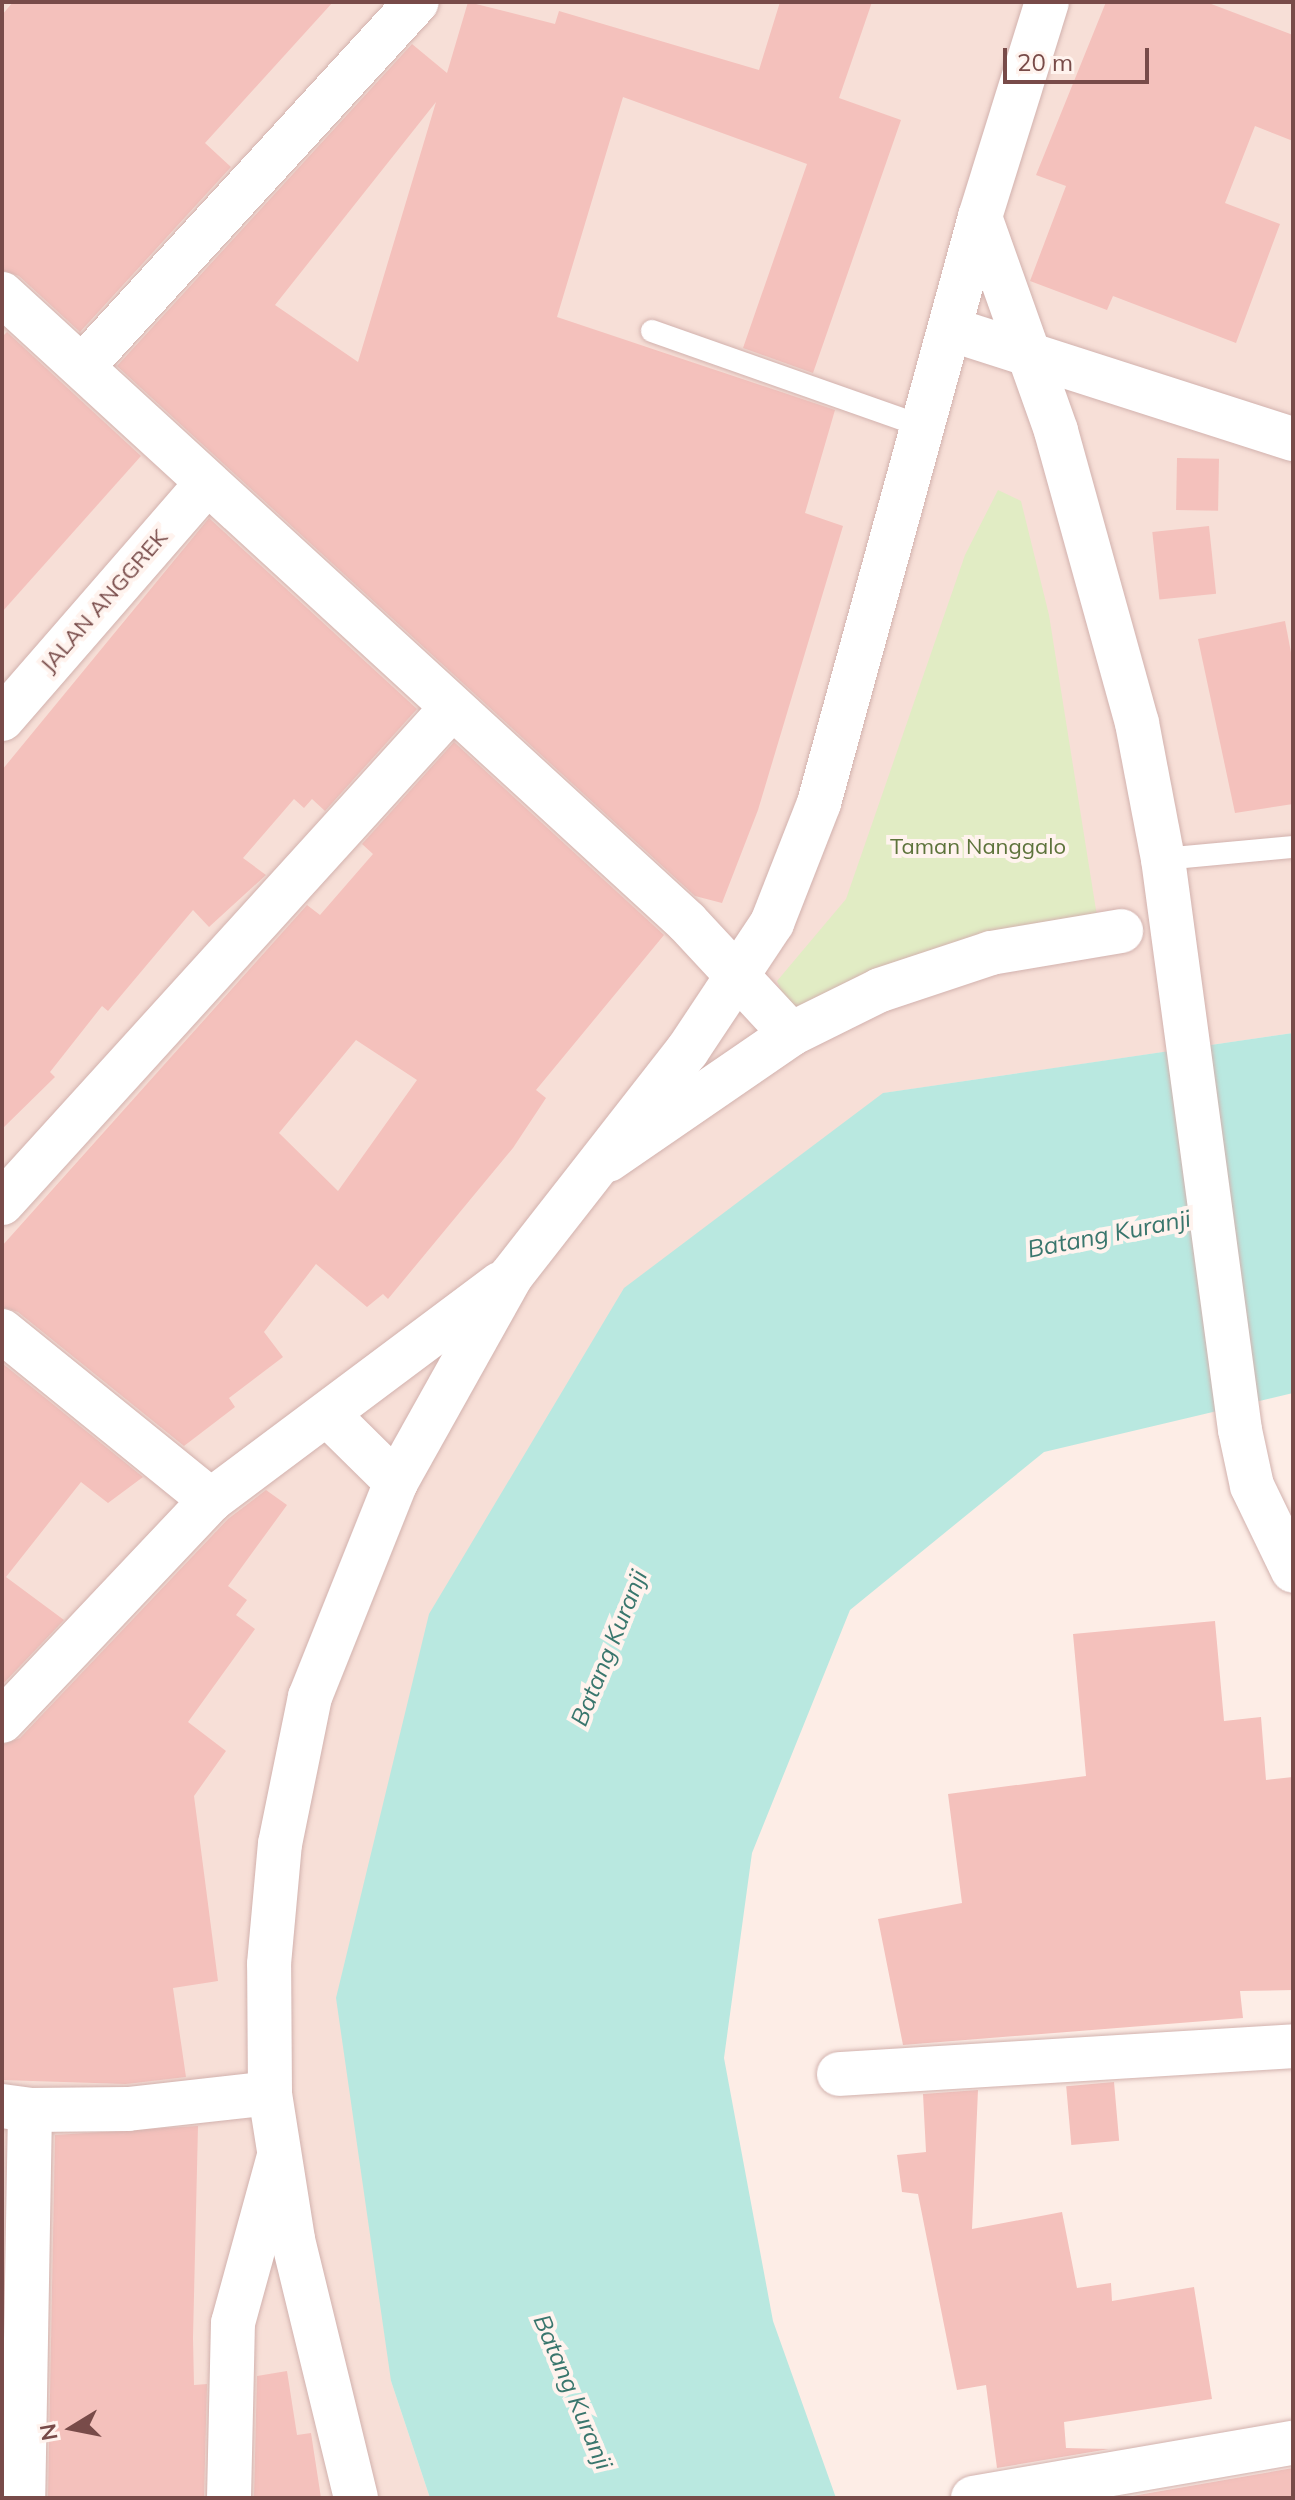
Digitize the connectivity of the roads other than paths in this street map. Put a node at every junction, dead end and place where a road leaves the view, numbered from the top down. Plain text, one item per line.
1 (417, 2) edge
2 (1047, 2) edge
3 (980, 217) junction
4 (2, 294) edge
5 (953, 330) junction
6 (652, 331) dead end
7 (1030, 352) junction
8 (83, 366) junction
9 (924, 427) junction
10 (1293, 439) edge
11 (206, 484) junction
12 (449, 711) junction
13 (2, 719) edge
14 (1293, 847) edge
15 (1163, 859) junction
16 (1121, 931) dead end
17 (742, 974) junction
18 (791, 1034) junction
19 (599, 1166) junction
20 (2, 1203) edge
21 (511, 1276) junction
22 (2, 1331) edge
23 (327, 1414) junction
24 (396, 1482) junction
25 (211, 1500) junction
26 (1293, 1571) edge
27 (2, 1721) edge
28 (1293, 2046) edge
29 (839, 2074) dead end
30 (270, 2093) junction
31 (16, 2108) edge
32 (279, 2156) junction
33 (1293, 2443) edge
34 (966, 2497) edge
35 (23, 2498) edge
36 (229, 2498) edge
37 (356, 2498) edge

1 - 8 street
2 - 3 street
3 - 5 street
3 - 7 street
4 - 8 street
5 - 7 street
5 - 9 street
6 - 9 lane
7 - 10 street
7 - 15 street
8 - 11 street
9 - 17 street
11 - 12 street
11 - 13 street, JALAN ANGGREK
12 - 17 street
12 - 20 street
14 - 15 lane
15 - 26 street
16 - 18 street
17 - 18 street
17 - 19 street
18 - 19 street
19 - 21 street
21 - 23 street
21 - 24 street
22 - 25 street
23 - 24 street
23 - 25 street
24 - 30 street
25 - 27 street
28 - 29 street
30 - 31 street
30 - 32 street
31 - 35 street
32 - 36 street
32 - 37 street
33 - 34 street

